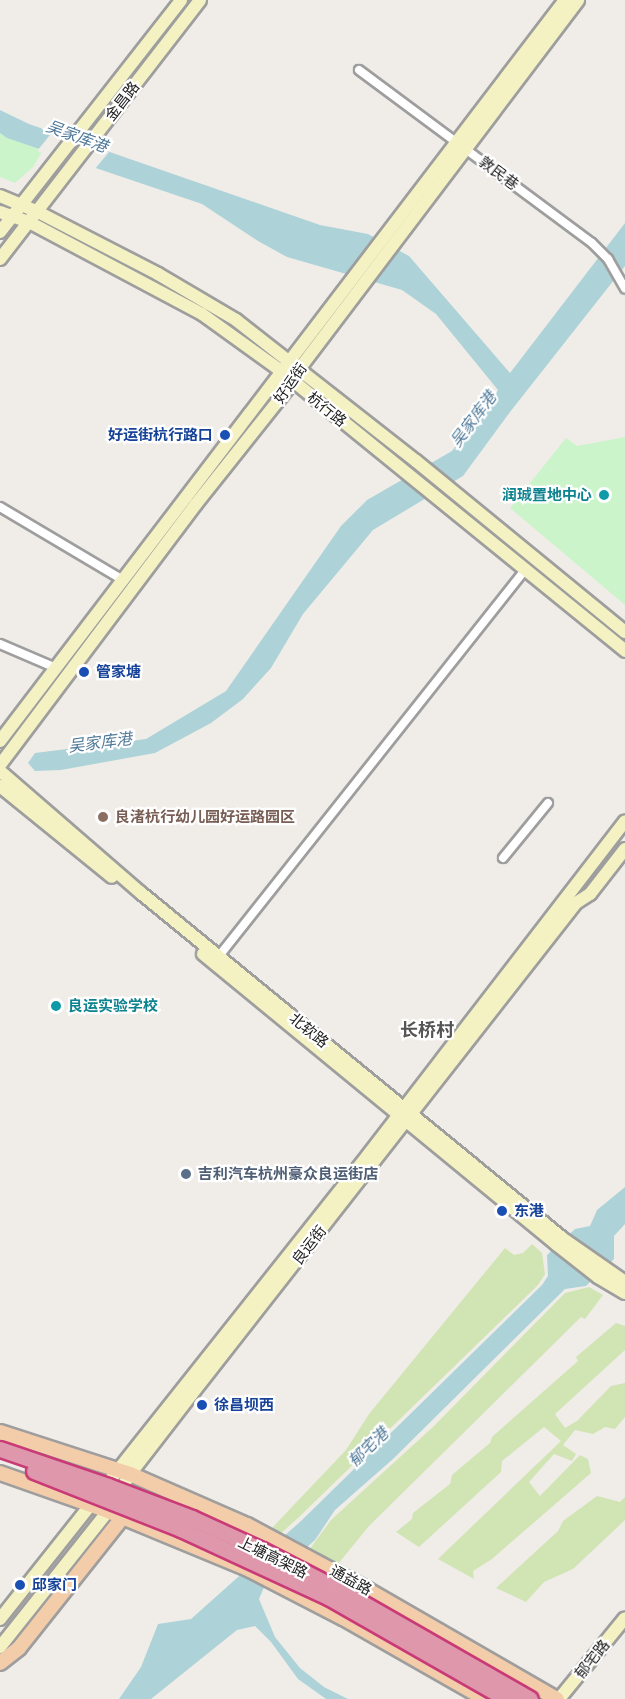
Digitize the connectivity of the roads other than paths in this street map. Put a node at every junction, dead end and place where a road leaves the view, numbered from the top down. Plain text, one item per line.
1 (181, 0) edge
2 (200, 0) edge
3 (565, 0) edge
4 (578, 0) edge
5 (359, 70) dead end
6 (462, 145) junction
7 (0, 196) edge
8 (21, 207) junction
9 (38, 212) junction
10 (6, 215) edge
11 (29, 222) junction
12 (0, 232) edge
13 (0, 259) edge
14 (625, 289) edge
15 (295, 365) junction
16 (281, 371) junction
17 (294, 381) junction
18 (0, 507) edge
19 (525, 570) junction
20 (123, 580) junction
21 (625, 632) edge
22 (0, 644) edge
23 (625, 651) edge
24 (56, 668) junction
25 (0, 741) edge
26 (0, 765) edge
27 (0, 771) edge
28 (0, 786) edge
29 (548, 803) dead end
30 (625, 821) edge
31 (625, 849) edge
32 (503, 858) dead end
33 (219, 956) junction
34 (404, 1115) junction
35 (601, 1273) junction
36 (625, 1282) edge
37 (625, 1293) edge
38 (0, 1432) edge
39 (0, 1449) edge
40 (0, 1460) edge
41 (124, 1472) junction
42 (0, 1473) edge
43 (91, 1505) junction
44 (108, 1511) junction
45 (123, 1517) junction
46 (625, 1618) edge
47 (0, 1619) edge
48 (0, 1647) edge
49 (0, 1663) edge
50 (484, 1699) edge
51 (507, 1699) edge
52 (530, 1699) edge
53 (558, 1699) edge

1 - 8 main road, 金昌路
2 - 9 main road, 金昌路
3 - 6 main road, 好运街
4 - 6 main road, 好运街
5 - 6 street, 敦民巷
6 - 14 street, 敦民巷
6 - 15 main road, 好运街
7 - 8 main road, 杭行路
8 - 9 main road, 杭行路
8 - 10 main road, 金昌路
9 - 11 main road, 金昌路
9 - 15 main road, 杭行路
10 - 11 main road, 杭行路
10 - 12 main road, 金昌路
11 - 13 main road, 金昌路
11 - 16 main road, 杭行路
15 - 16 main road, 好运街
15 - 17 main road, 好运街
15 - 21 main road, 杭行路
16 - 17 main road, 杭行路
16 - 20 main road, 好运街
17 - 19 main road, 杭行路
17 - 26 main road, 好运街
18 - 20 street
19 - 23 main road, 杭行路
19 - 33 street
20 - 24 main road, 好运街
22 - 24 street
24 - 25 main road, 好运街
27 - 33 main road, 北软路
28 - 34 main road, 北软路
29 - 32 street
30 - 34 main road, 良运街
31 - 34 main road, 良运街
33 - 34 main road, 北软路
34 - 35 main road, 北软路
34 - 41 main road, 良运街
35 - 36 main road, 北软路
35 - 37 main road, 北软路
38 - 41 main road, 通益路
39 - 52 highway, 上塘高架路, bridge
40 - 51 highway, 上塘高架路, bridge
41 - 43 main road, 良运街
41 - 44 main road, 良运街
41 - 53 main road, 通益路
42 - 43 main road
43 - 44 main road
43 - 47 main road, 良运街
44 - 45 main road
44 - 48 main road, 良运街
45 - 49 main road
45 - 50 main road
46 - 53 main road, 郁宅路

